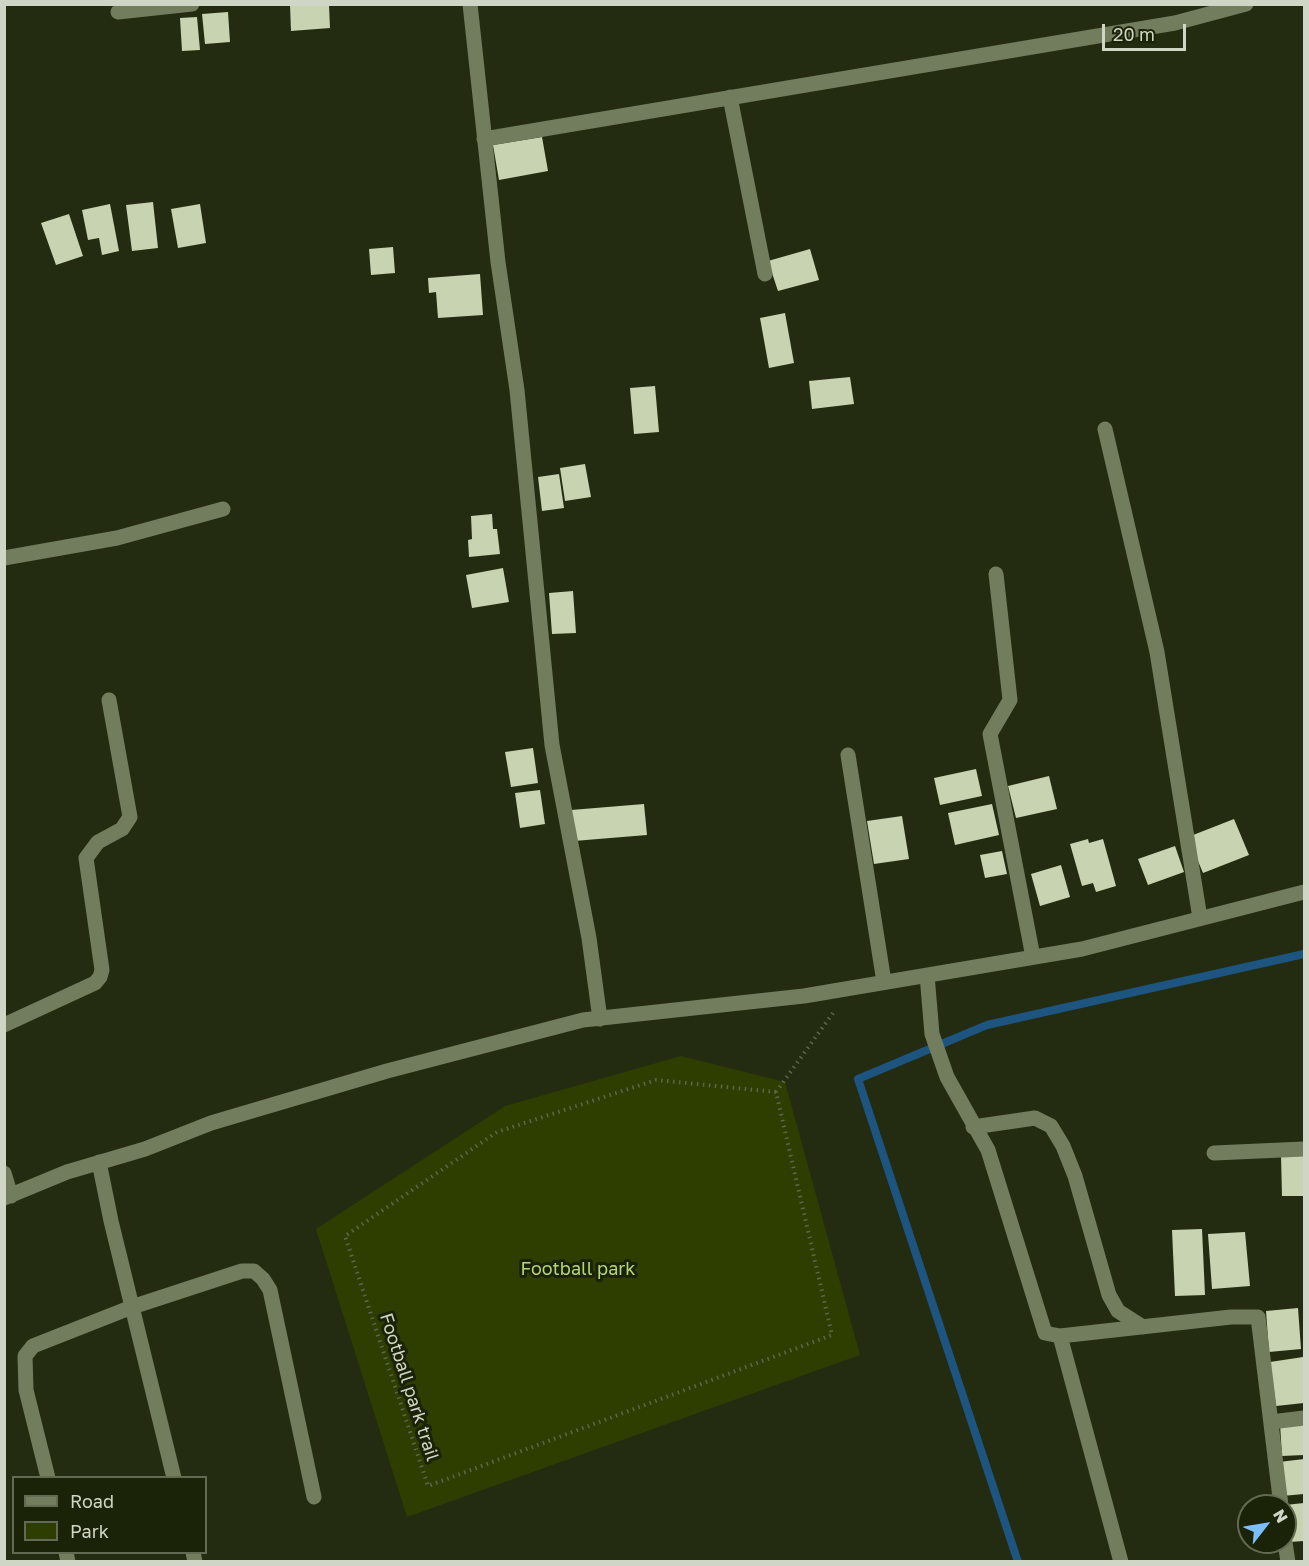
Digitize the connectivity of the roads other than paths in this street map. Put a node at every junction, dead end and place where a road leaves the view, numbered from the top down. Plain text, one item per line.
1 (192, 4) edge
2 (470, 4) edge
3 (1246, 4) edge
4 (118, 12) dead end
5 (730, 97) junction
6 (484, 139) junction
7 (765, 274) dead end
8 (1105, 429) dead end
9 (223, 509) dead end
10 (4, 558) edge
11 (996, 574) dead end
12 (109, 700) dead end
13 (848, 755) dead end
14 (1305, 892) edge
15 (1200, 918) junction
16 (1033, 957) junction
17 (927, 975) junction
18 (884, 982) junction
19 (600, 1019) junction
20 (4, 1025) edge
21 (973, 1127) junction
22 (1305, 1149) edge
23 (1214, 1153) dead end
24 (99, 1162) junction
25 (4, 1173) edge
26 (8, 1197) edge
27 (132, 1307) junction
28 (1143, 1327) junction
29 (1060, 1336) junction
30 (1305, 1418) edge
31 (1271, 1422) junction
32 (48, 1476) edge
33 (174, 1476) edge
34 (1280, 1494) edge
35 (314, 1497) dead end
36 (1121, 1562) edge

1 - 4 street
2 - 6 street
3 - 5 street
5 - 6 street
5 - 7 street
6 - 19 street
8 - 15 street
9 - 10 street
11 - 16 street
12 - 20 street
13 - 18 street
14 - 15 street
15 - 16 street
16 - 17 street
17 - 18 street
17 - 21 street
18 - 19 street
19 - 24 street
21 - 28 street
21 - 29 street
22 - 23 street
24 - 26 street
24 - 27 street
25 - 26 street
27 - 32 street
27 - 33 street
27 - 35 street
28 - 29 street
28 - 31 street
29 - 36 street
30 - 31 street
31 - 34 street

